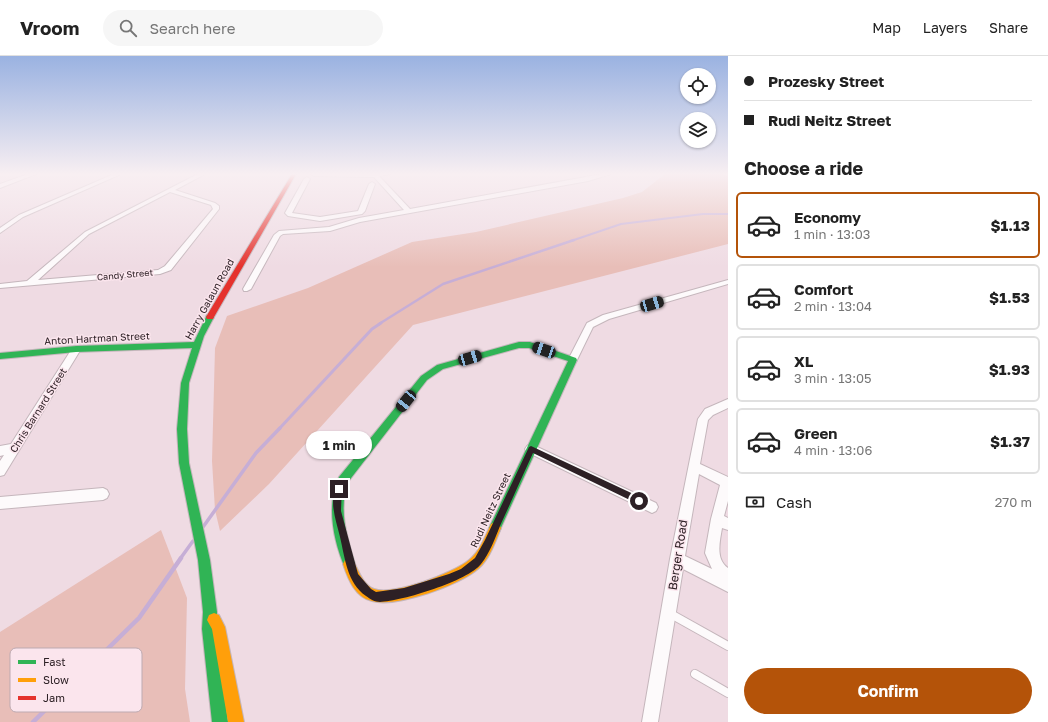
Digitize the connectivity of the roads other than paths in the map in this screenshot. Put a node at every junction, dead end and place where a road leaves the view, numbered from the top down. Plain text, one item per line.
1 (47, 205) edge
2 (140, 205) edge
3 (215, 205) edge
4 (276, 205) edge
5 (294, 205) edge
6 (364, 205) edge
7 (403, 205) edge
8 (441, 205) edge
9 (408, 211) junction
10 (310, 219) junction
11 (0, 231) edge
12 (319, 231) junction
13 (728, 282) edge
14 (30, 283) junction
15 (0, 286) edge
16 (247, 289) dead end
17 (196, 345) junction
18 (76, 349) junction
19 (0, 356) edge
20 (573, 360) junction
21 (728, 403) edge
22 (15, 448) junction
23 (531, 449) junction
24 (0, 451) edge
25 (694, 466) junction
26 (0, 471) edge
27 (727, 483) edge
28 (103, 494) dead end
29 (0, 503) edge
30 (652, 507) dead end
31 (723, 522) edge
32 (677, 559) junction
33 (728, 576) edge
34 (728, 585) edge
35 (210, 612) junction
36 (668, 612) junction
37 (728, 646) edge
38 (695, 674) dead end
39 (728, 693) edge
40 (220, 722) edge
41 (236, 722) edge
42 (650, 722) edge

1 - 11 street
2 - 14 street
3 - 14 street, Candy Street
4 - 17 street, Harry Galaun Road
5 - 10 street
6 - 10 street
7 - 9 street
8 - 9 street
9 - 12 street
10 - 12 street
12 - 16 street
13 - 20 street, Rudi Neitz Street
14 - 15 street, Candy Street
17 - 18 street, Anton Hartman Street
17 - 35 street, Harry Galaun Road
18 - 19 street, Anton Hartman Street
18 - 22 street, Chris Barnard Street
20 - 23 street, Rudi Neitz Street
20 - 23 street, Rudi Neitz Street
21 - 25 street, Berger Road
22 - 24 street
22 - 26 street, Chris Barnard Street
23 - 30 street
25 - 27 street
25 - 32 street, Berger Road
27 - 31 street
28 - 29 street
31 - 33 street
32 - 34 street
32 - 36 street, Berger Road
35 - 40 street, Harry Galaun Road
35 - 41 street, Harry Galaun Road
36 - 37 lane
36 - 42 street, Berger Road
38 - 39 lane

